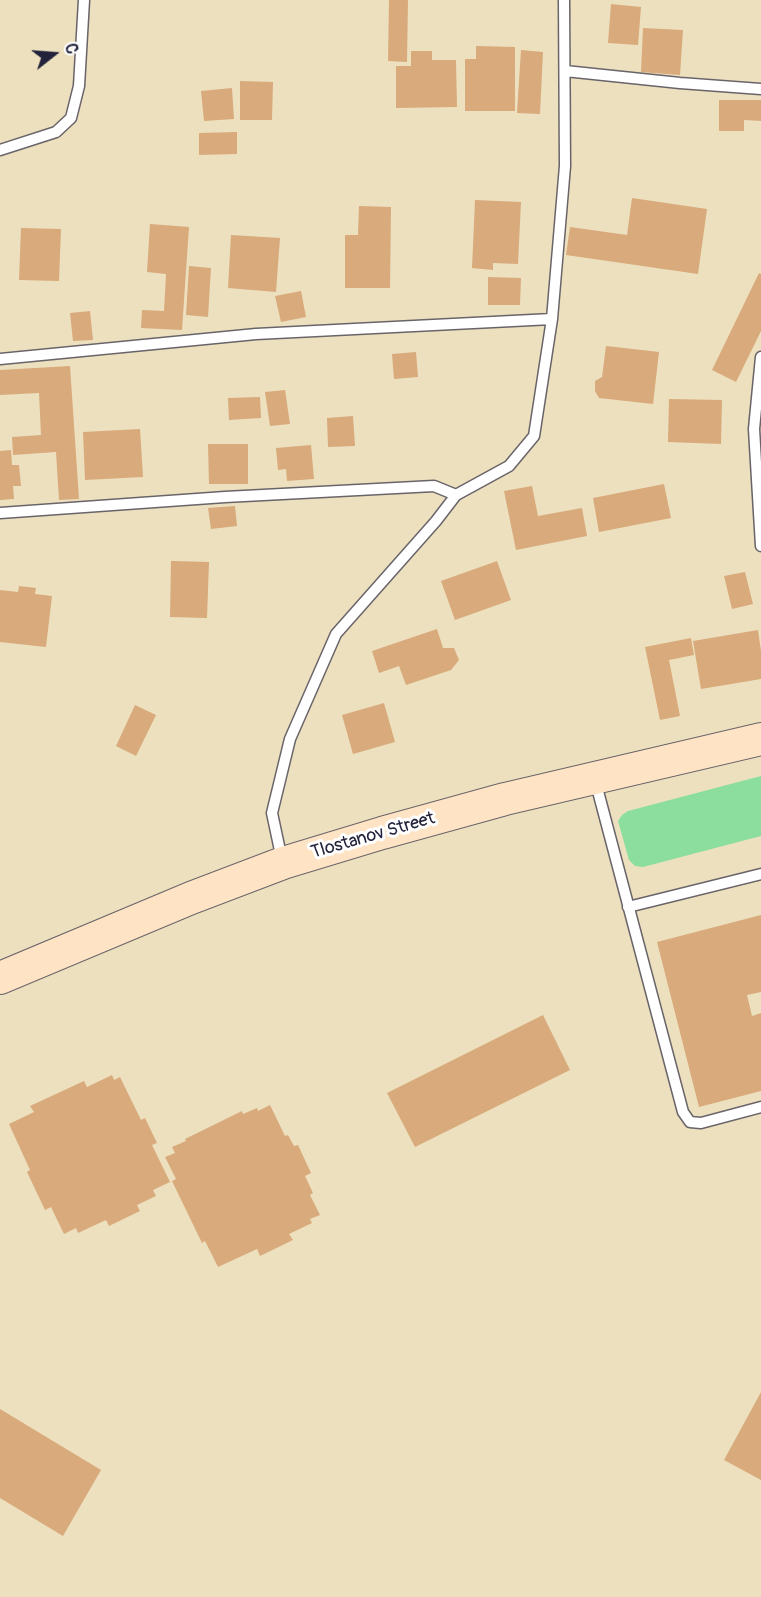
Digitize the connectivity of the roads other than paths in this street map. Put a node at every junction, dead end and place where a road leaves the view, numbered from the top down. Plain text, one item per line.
1 (84, 0) edge
2 (564, 0) edge
3 (565, 71) junction
4 (761, 89) edge
5 (0, 150) edge
6 (552, 319) junction
7 (761, 357) edge
8 (0, 359) edge
9 (456, 495) junction
10 (0, 513) edge
11 (761, 546) edge
12 (761, 739) edge
13 (594, 778) junction
14 (283, 862) junction
15 (761, 874) edge
16 (628, 907) junction
17 (0, 978) edge
18 (761, 1107) edge

1 - 5 lane
2 - 3 lane
3 - 4 lane
3 - 6 lane
6 - 8 lane
6 - 9 lane
7 - 11 lane
9 - 10 lane
9 - 14 lane
12 - 13 main road, Tlostanov Street
13 - 14 main road, Tlostanov Street
13 - 16 lane
14 - 17 main road, Tlostanov Street
15 - 16 lane
16 - 18 lane

